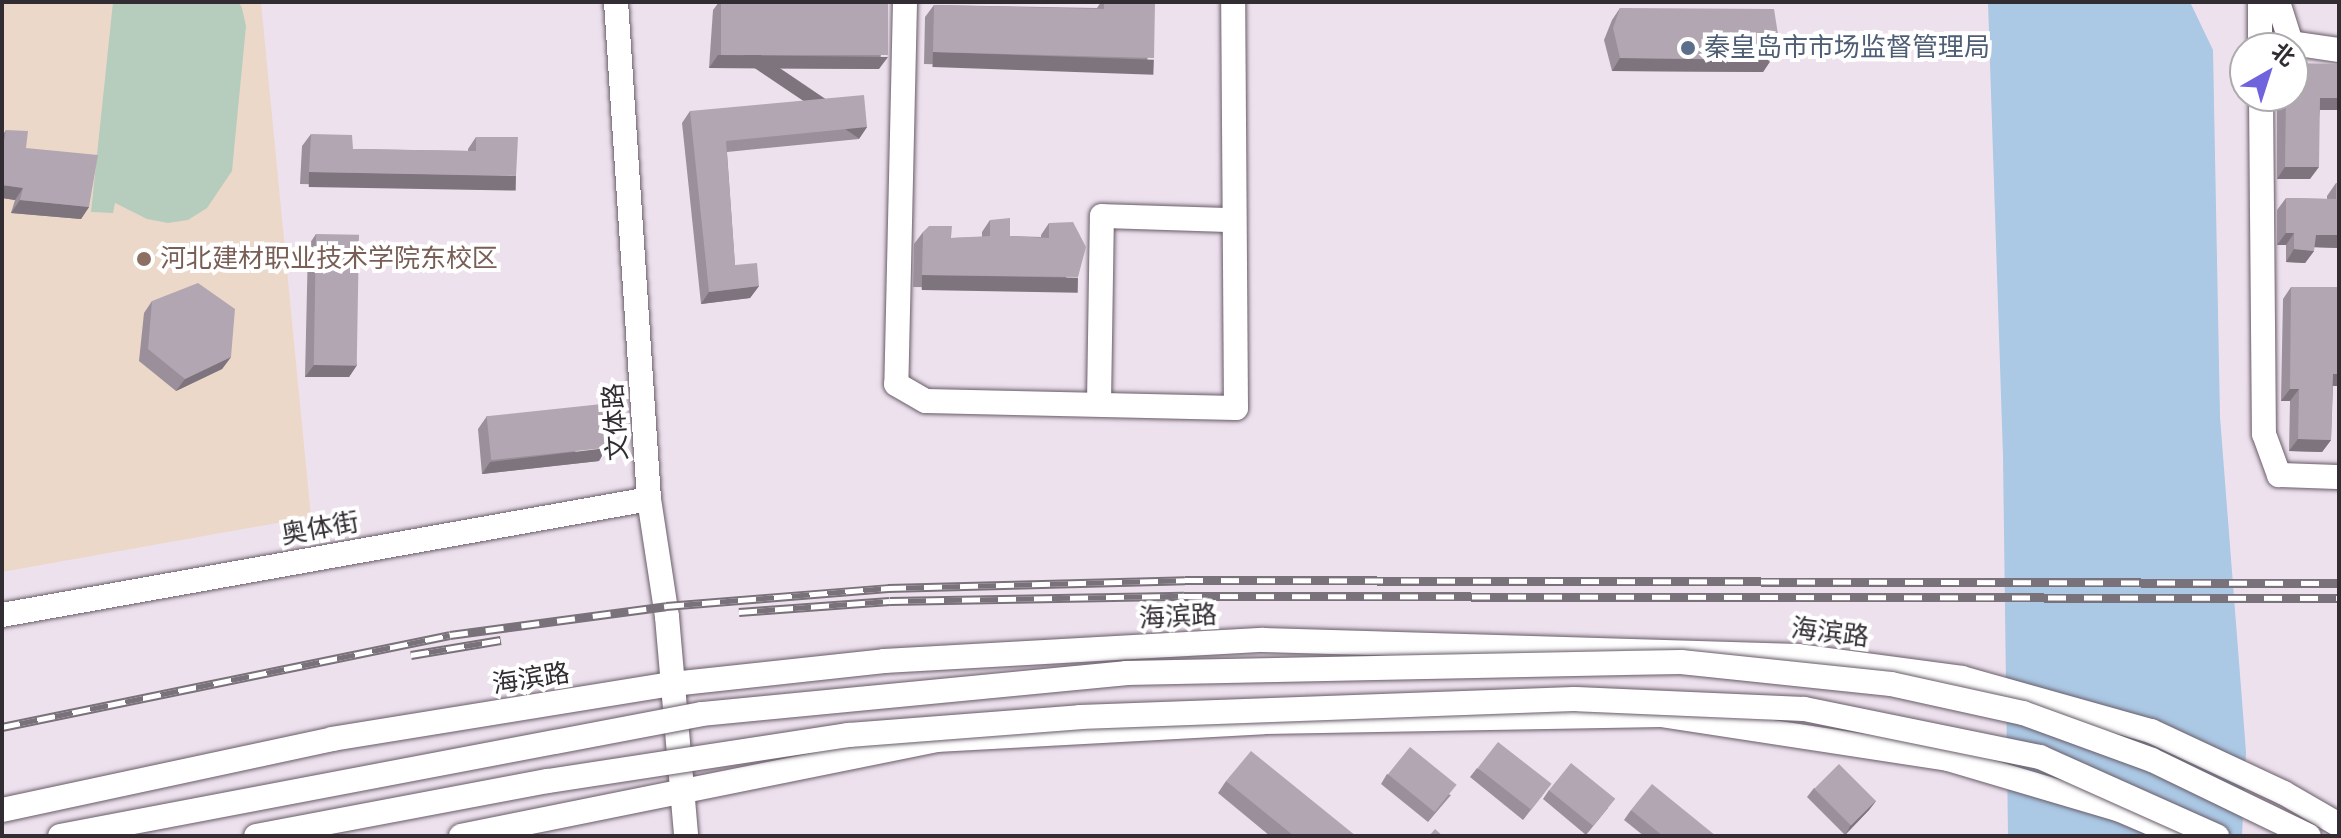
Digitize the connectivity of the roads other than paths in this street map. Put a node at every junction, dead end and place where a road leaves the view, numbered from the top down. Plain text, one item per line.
1 (616, 2) edge
2 (905, 2) edge
3 (1233, 2) edge
4 (2260, 2) edge
5 (2278, 2) edge
6 (2292, 2) edge
7 (2260, 32) edge
8 (2288, 32) edge
9 (2291, 32) edge
10 (2309, 46) edge
11 (2339, 50) edge
12 (2261, 112) edge
13 (1231, 220) junction
14 (1099, 402) junction
15 (2339, 477) edge
16 (649, 499) junction
17 (2, 615) edge
18 (673, 684) junction
19 (683, 794) junction
20 (2, 810) edge
21 (2339, 825) edge
22 (60, 836) edge
23 (256, 836) edge
24 (461, 836) edge
25 (686, 836) edge
26 (2181, 836) edge
27 (2217, 836) edge
28 (2309, 836) edge

1 - 16 street, 文体路
2 - 14 street
3 - 13 street
4 - 7 street
5 - 8 street
6 - 9 street
10 - 11 street
12 - 15 street
13 - 14 street
13 - 14 street
16 - 17 street, 奥体街
16 - 18 street, 文体路
18 - 19 street, 文体路
18 - 20 street, 海滨路
18 - 21 street, 海滨路
19 - 24 street
19 - 25 street, 文体路
19 - 26 street
22 - 28 street, 海滨路, bridge
23 - 27 street, bridge

